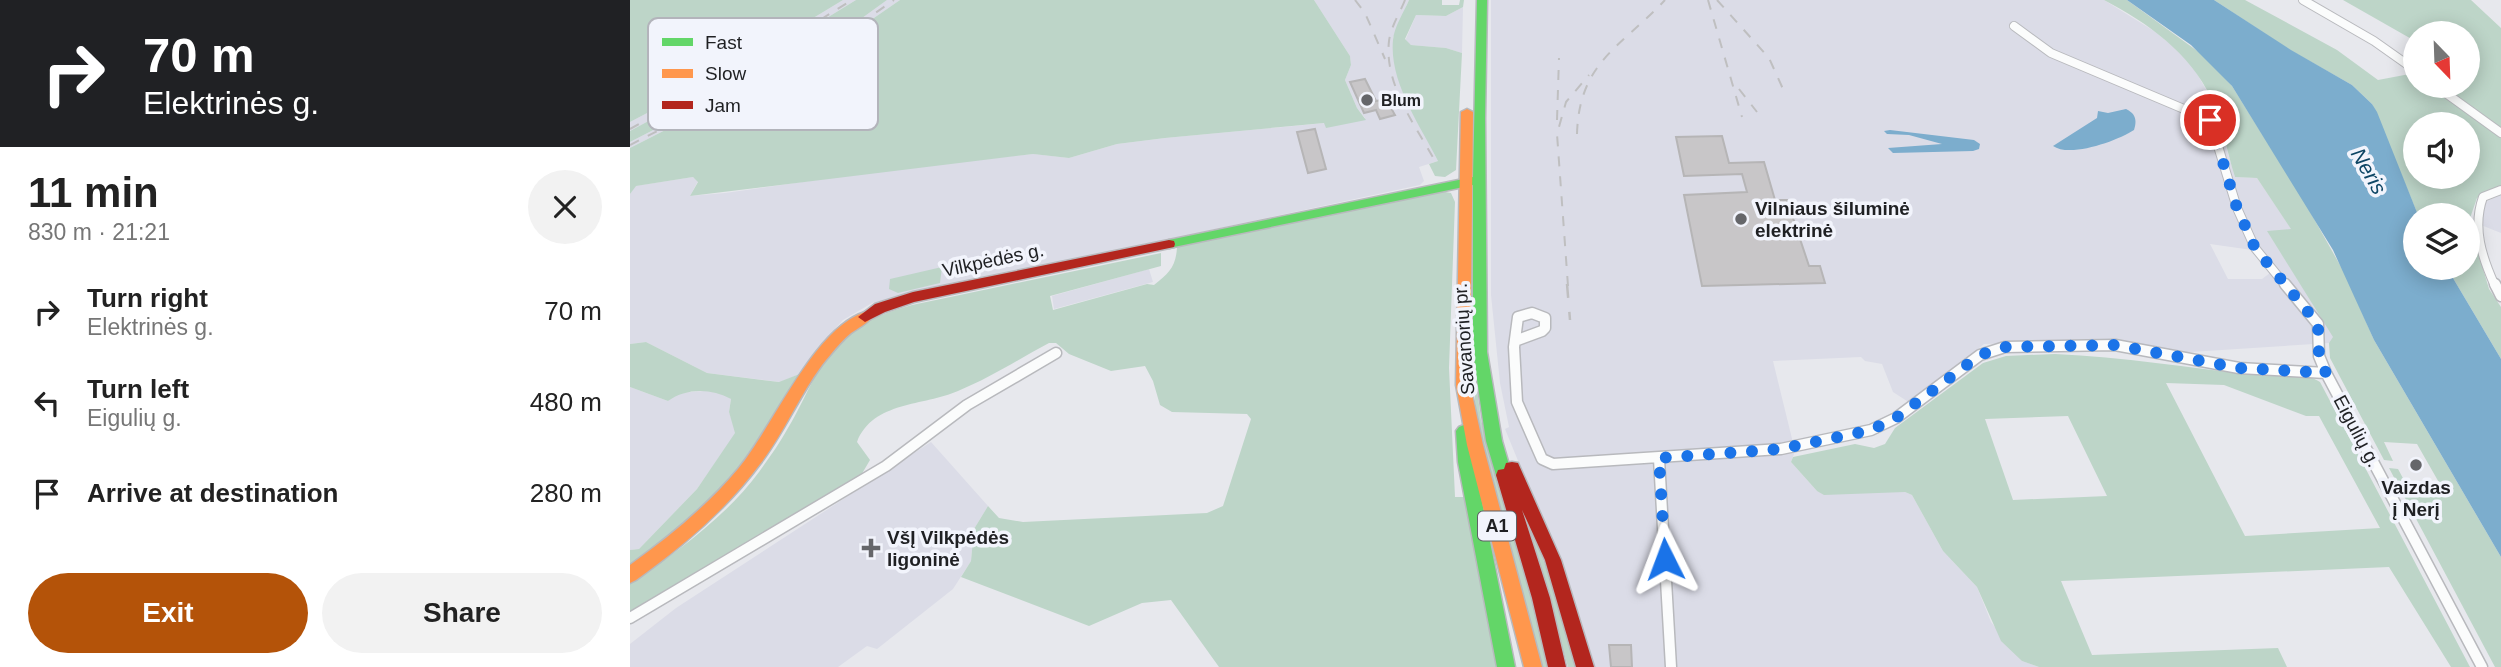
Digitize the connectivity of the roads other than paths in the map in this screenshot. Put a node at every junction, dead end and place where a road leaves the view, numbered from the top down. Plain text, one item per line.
1 (1471, 0) edge
2 (1482, 0) edge
3 (2303, 0) edge
4 (2014, 26) dead end
5 (2403, 62) edge
6 (2453, 98) edge
7 (2501, 133) edge
8 (1472, 181) junction
9 (2497, 191) edge
10 (2501, 296) edge
11 (1516, 341) dead end
12 (1056, 353) dead end
13 (2326, 373) junction
14 (1462, 385) junction
15 (1490, 420) junction
16 (1659, 458) junction
17 (630, 575) edge
18 (630, 618) edge
19 (1506, 667) edge
20 (1533, 667) edge
21 (1557, 667) edge
22 (1585, 667) edge
23 (1671, 667) edge
24 (2482, 667) edge

1 - 8 main road, Savanorių pr. / A1
2 - 8 main road, Savanorių pr. / A1
3 - 5 street
4 - 13 street, Eigulių g.
6 - 7 street
8 - 14 main road, Savanorių pr. / A1
8 - 15 main road, Savanorių pr. / A1
8 - 17 main road, Vilkpėdės g.
9 - 10 street
11 - 16 street
12 - 18 street
13 - 16 street
13 - 24 street, Eigulių g.
14 - 19 main road
14 - 20 main road, Savanorių pr. / A1
15 - 21 main road, Savanorių pr. / A1
15 - 22 main road
16 - 23 street

